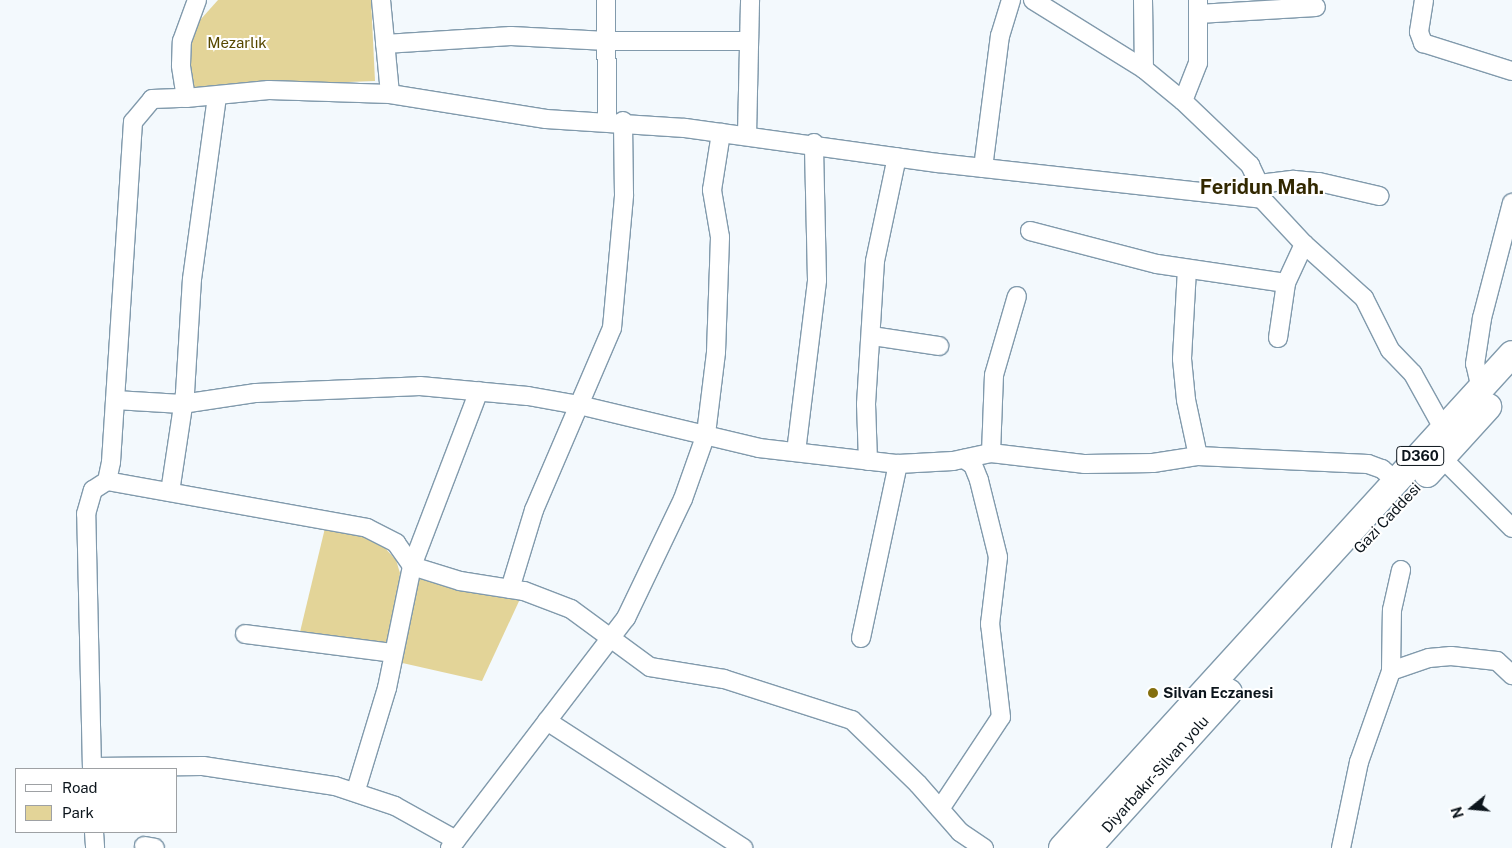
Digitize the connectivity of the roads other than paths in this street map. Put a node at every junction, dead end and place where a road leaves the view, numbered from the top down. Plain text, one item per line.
1 (197, 0) edge
2 (382, 0) edge
3 (606, 0) edge
4 (750, 0) edge
5 (1011, 0) edge
6 (1033, 0) edge
7 (1143, 0) edge
8 (1424, 0) edge
9 (1198, 7) edge
10 (1316, 7) dead end
11 (607, 41) junction
12 (749, 41) junction
13 (385, 44) junction
14 (1144, 69) junction
15 (1512, 71) edge
16 (390, 94) junction
17 (217, 96) junction
18 (186, 98) junction
19 (1183, 101) junction
20 (615, 121) junction
21 (721, 133) junction
22 (747, 135) junction
23 (814, 143) junction
24 (897, 157) junction
25 (983, 168) junction
26 (1261, 192) junction
27 (1379, 196) dead end
28 (1512, 203) edge
29 (1030, 231) dead end
30 (1304, 244) junction
31 (1188, 269) junction
32 (1286, 283) junction
33 (1017, 296) dead end
34 (872, 336) junction
35 (1278, 338) dead end
36 (939, 346) dead end
37 (1512, 354) edge
38 (1512, 381) edge
39 (1481, 389) junction
40 (478, 391) junction
41 (115, 400) junction
42 (182, 404) junction
43 (580, 405) junction
44 (1444, 430) junction
45 (706, 434) junction
46 (796, 452) junction
47 (991, 453) junction
48 (1198, 456) junction
49 (1442, 458) junction
50 (964, 459) junction
51 (868, 461) junction
52 (898, 464) junction
53 (106, 481) junction
54 (1397, 482) junction
55 (170, 492) junction
56 (1512, 528) edge
57 (1335, 562) junction
58 (412, 566) junction
59 (1400, 570) dead end
60 (510, 589) junction
61 (245, 634) dead end
62 (862, 638) dead end
63 (610, 639) junction
64 (393, 653) junction
65 (1391, 671) junction
66 (1512, 675) edge
67 (547, 721) junction
68 (92, 768) edge
69 (356, 790) junction
70 (940, 809) junction
71 (94, 833) edge
72 (453, 844) edge
73 (95, 848) edge
74 (743, 848) edge
75 (984, 848) edge
76 (1070, 848) edge
77 (1341, 848) edge

1 - 18 street
2 - 13 street
3 - 11 street
4 - 12 street
5 - 25 street
6 - 14 street
7 - 14 street
8 - 15 street
9 - 10 street
9 - 19 street
11 - 12 street
11 - 13 street
11 - 20 street
12 - 22 street
13 - 16 street
14 - 19 street
16 - 17 street
16 - 20 street
17 - 18 street
17 - 42 street
18 - 41 street
19 - 26 street
20 - 21 street
20 - 43 street
21 - 22 street
21 - 45 street
22 - 23 street
23 - 24 street
23 - 46 street
24 - 25 street
24 - 34 street
25 - 26 street
26 - 27 street
26 - 30 street
28 - 39 street
29 - 31 street
30 - 32 street
30 - 44 street
31 - 32 street
31 - 48 street
32 - 35 street
33 - 47 street
34 - 36 street
34 - 51 street
37 - 39 highway, Gazi Caddesi / D360
38 - 49 highway, Gazi Caddesi / D360
39 - 44 highway, Gazi Caddesi / D360
40 - 42 street
40 - 43 street
40 - 58 street
41 - 42 street
41 - 53 street
42 - 55 street
43 - 45 street
43 - 60 street
44 - 54 highway, Gazi Caddesi / D360
45 - 46 street
45 - 63 street
46 - 51 street
47 - 48 street
47 - 50 street
48 - 54 street
49 - 56 street
49 - 57 highway, Gazi Caddesi / D360
50 - 52 street
50 - 70 street
51 - 52 street
52 - 62 street
53 - 55 street
53 - 68 street
54 - 57 highway, Gazi Caddesi / D360
55 - 58 street
57 - 76 highway, Diyarbakır-Silvan yolu / D360
58 - 60 street
58 - 64 street
59 - 65 street
60 - 63 street
61 - 64 street
63 - 67 street
63 - 70 street
64 - 69 street
65 - 66 street
65 - 77 street
67 - 72 street
67 - 74 street
68 - 69 street
69 - 72 street
70 - 75 street
71 - 73 street

